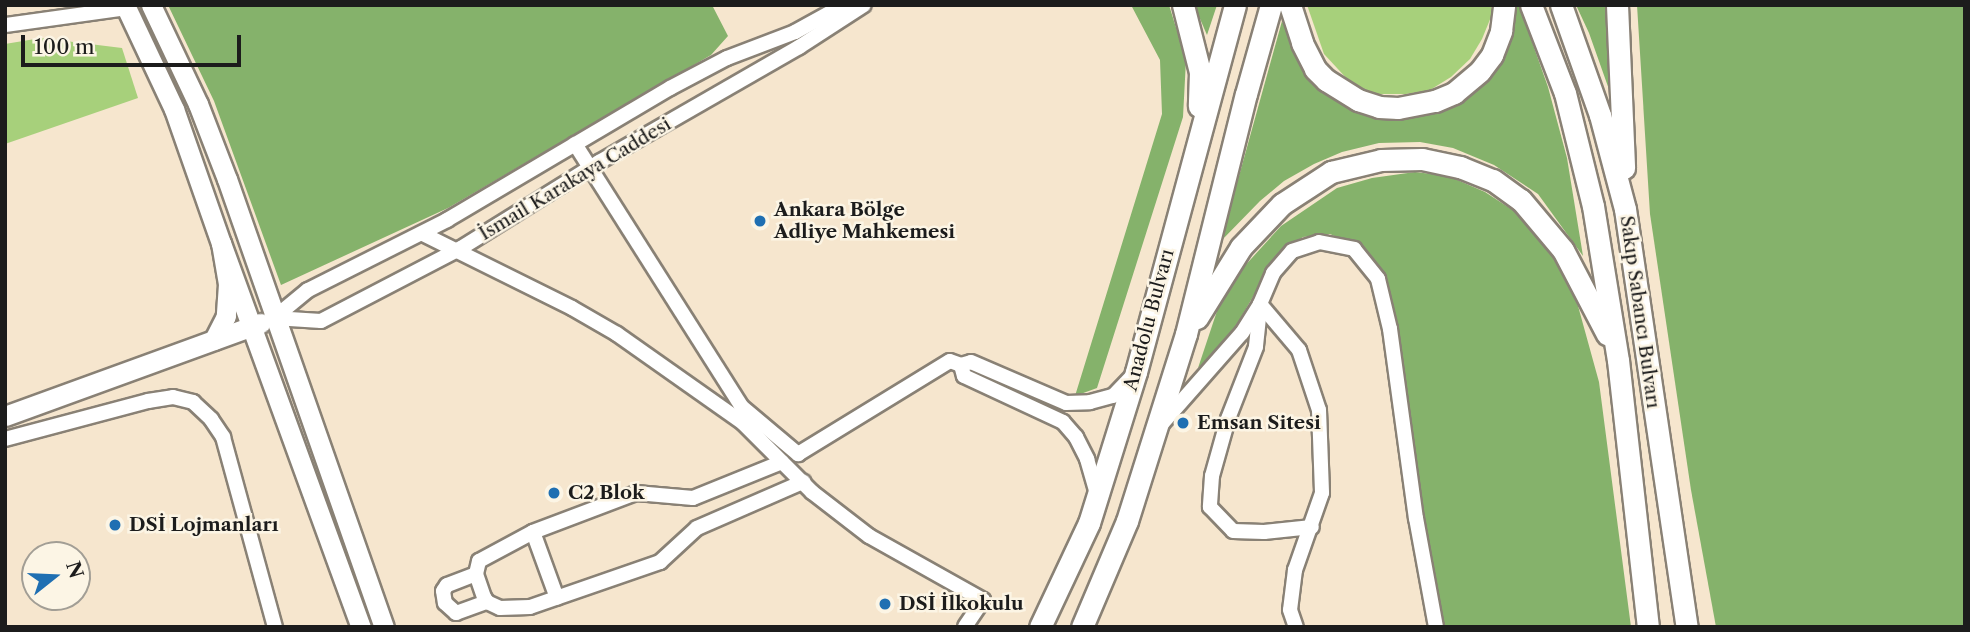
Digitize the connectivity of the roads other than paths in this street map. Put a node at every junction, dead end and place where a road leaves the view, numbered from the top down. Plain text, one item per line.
1 (151, 5) edge
2 (844, 5) edge
3 (864, 5) edge
4 (1183, 5) edge
5 (1234, 5) edge
6 (1271, 5) edge
7 (1290, 5) edge
8 (1504, 5) edge
9 (1531, 5) edge
10 (1561, 5) edge
11 (1617, 5) edge
12 (126, 7) edge
13 (5, 25) edge
14 (1197, 143) junction
15 (575, 144) junction
16 (590, 167) junction
17 (1625, 209) junction
18 (423, 234) junction
19 (221, 243) junction
20 (456, 250) junction
21 (1260, 304) junction
22 (275, 318) junction
23 (251, 327) junction
24 (1186, 334) junction
25 (214, 340) junction
26 (261, 356) junction
27 (1618, 360) junction
28 (961, 365) junction
29 (1136, 372) junction
30 (5, 416) edge
31 (1156, 431) junction
32 (5, 439) edge
33 (782, 462) junction
34 (803, 482) junction
35 (1634, 494) junction
36 (1098, 495) junction
37 (1312, 527) junction
38 (533, 532) junction
39 (362, 559) junction
40 (340, 567) junction
41 (476, 574) junction
42 (557, 598) junction
43 (487, 602) junction
44 (1434, 626) edge
45 (275, 627) edge
46 (351, 627) edge
47 (361, 627) edge
48 (384, 627) edge
49 (398, 627) edge
50 (965, 627) edge
51 (1040, 627) edge
52 (1082, 627) edge
53 (1296, 627) edge
54 (1648, 627) edge
55 (1655, 627) edge
56 (1687, 627) edge

1 - 22 street
2 - 15 street, İsmail Karakaya Caddesi
3 - 16 street, İsmail Karakaya Caddesi
4 - 14 main road
5 - 14 main road, Anadolu Bulvarı
6 - 24 main road, Anadolu Bulvarı
7 - 8 main road
9 - 27 main road, Sakıp Sabancı Bulvarı
10 - 17 main road, Sakıp Sabancı Bulvarı
11 - 17 main road
12 - 13 street
12 - 19 street
14 - 29 main road, Anadolu Bulvarı
15 - 16 street
15 - 18 street, İsmail Karakaya Caddesi
16 - 20 street, İsmail Karakaya Caddesi
16 - 28 street
17 - 56 main road, Sakıp Sabancı Bulvarı
18 - 20 street
18 - 22 street, İsmail Karakaya Caddesi
19 - 23 street
19 - 25 street
20 - 22 street, İsmail Karakaya Caddesi
20 - 33 street
21 - 31 street
21 - 37 street
21 - 37 street
21 - 44 street
22 - 23 street, İsmail Karakaya Caddesi
22 - 39 street
23 - 25 street, İsmail Karakaya Caddesi
23 - 26 street
24 - 27 main road
24 - 31 main road, Anadolu Bulvarı
25 - 26 street
25 - 30 street, İsmail Karakaya Caddesi
26 - 40 street
27 - 35 main road, Sakıp Sabancı Bulvarı
28 - 29 street
28 - 36 street
29 - 36 main road, Anadolu Bulvarı
31 - 52 main road, Anadolu Bulvarı
32 - 45 street
33 - 34 street
33 - 38 street
34 - 42 street
34 - 50 street
35 - 54 main road
35 - 55 street, Sakıp Sabancı Bulvarı
36 - 51 main road, Anadolu Bulvarı
37 - 53 street
38 - 41 street
38 - 42 street
39 - 48 street
39 - 49 street
40 - 46 street
40 - 47 street
41 - 43 street
41 - 43 street
42 - 43 street

